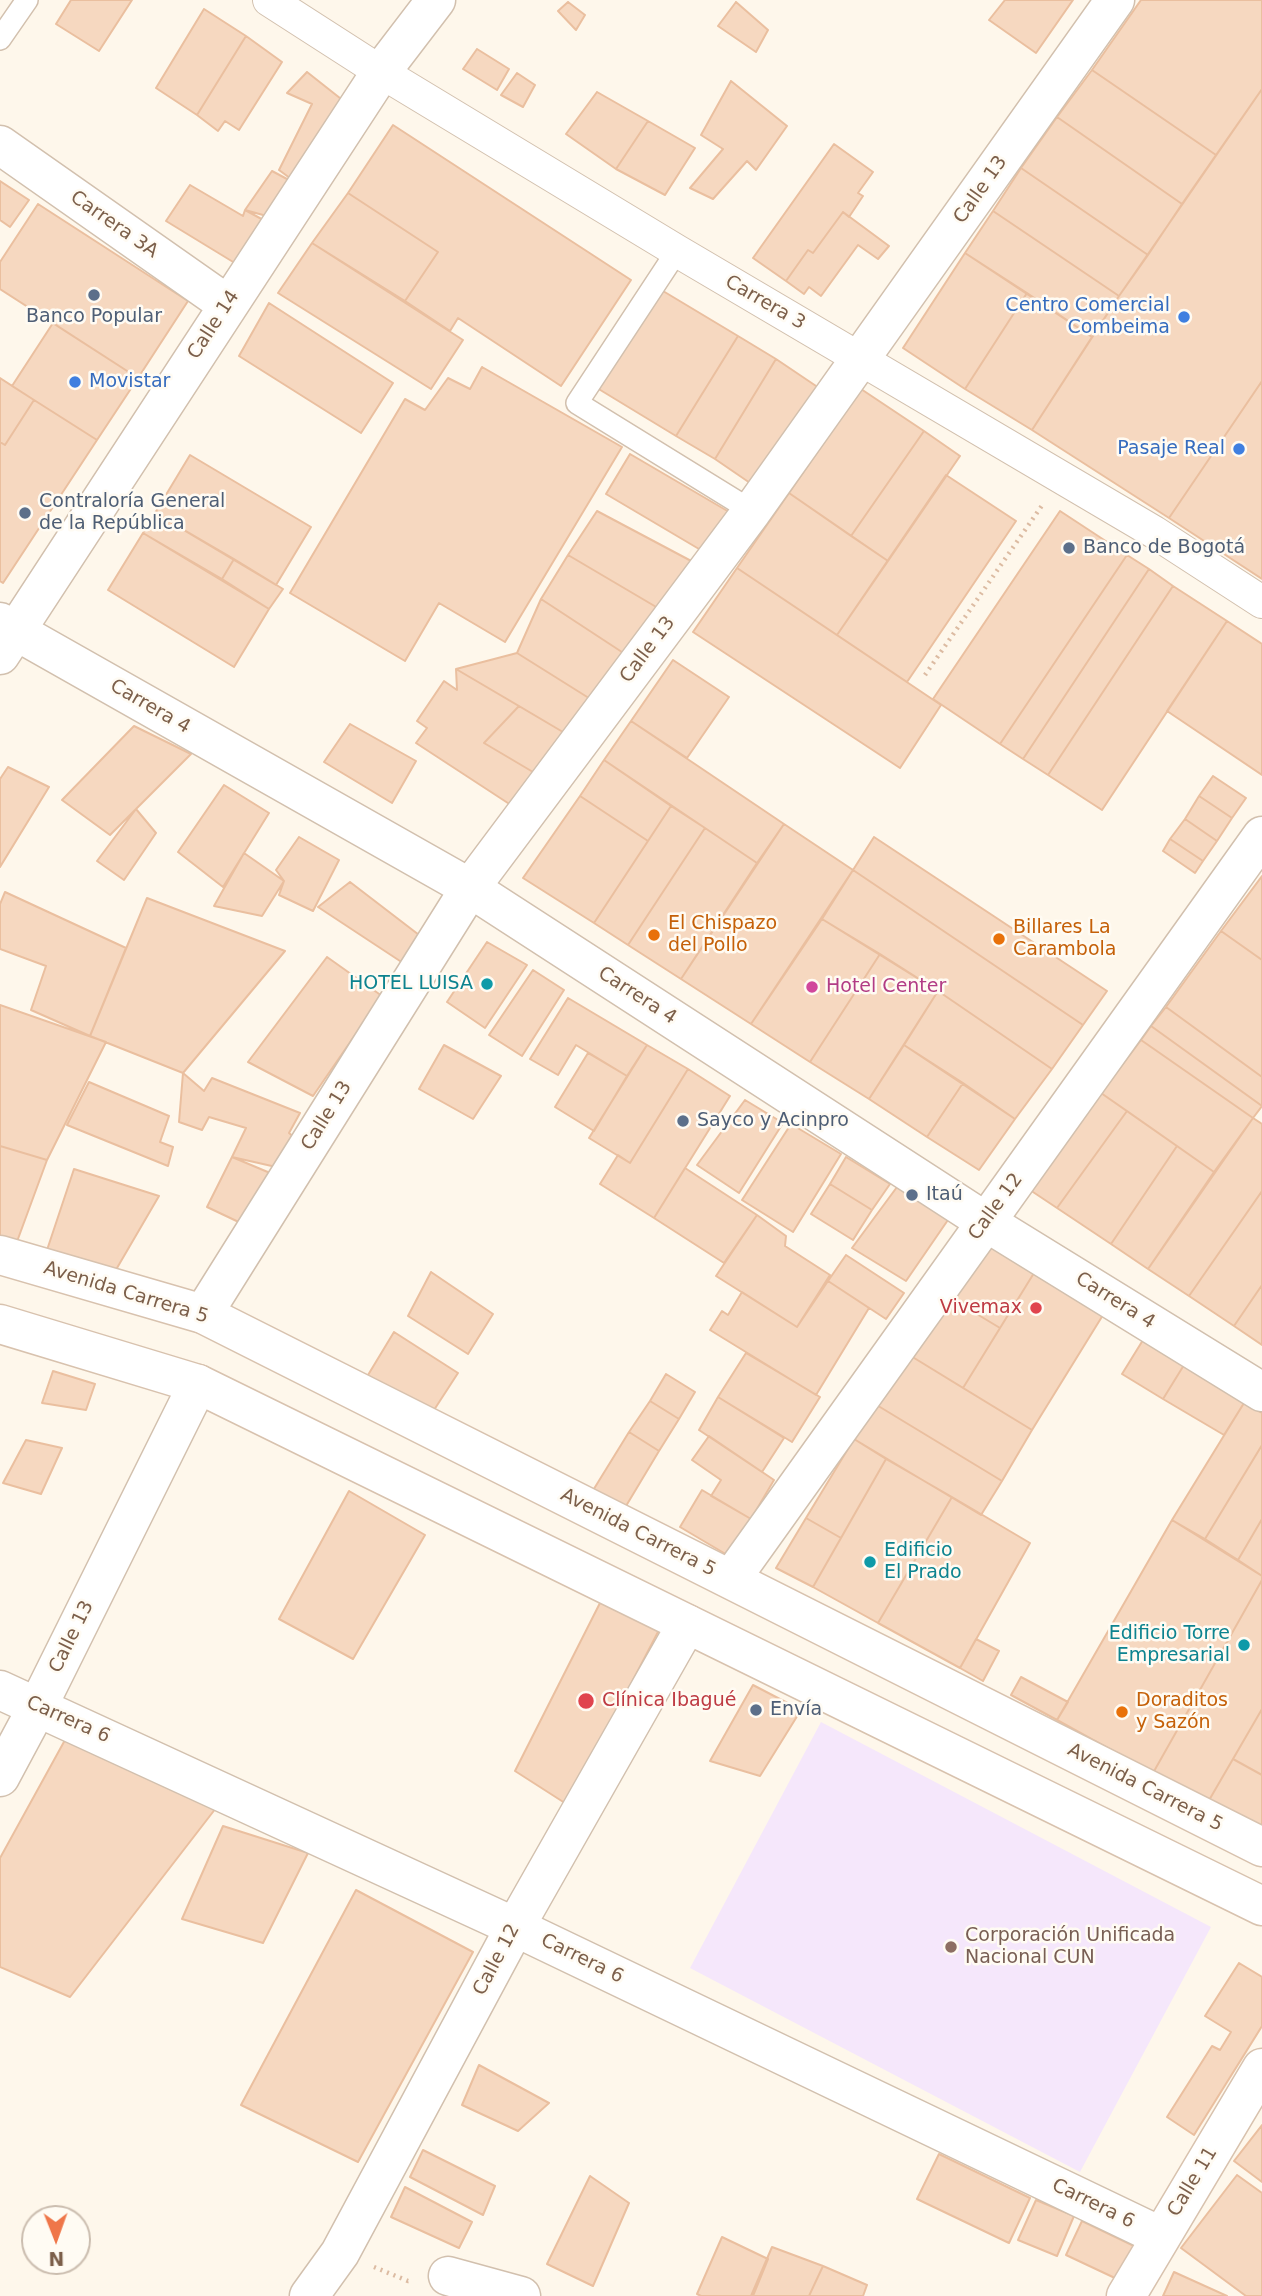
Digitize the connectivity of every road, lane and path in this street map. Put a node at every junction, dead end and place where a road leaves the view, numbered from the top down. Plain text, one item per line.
1 (27, 0) edge
2 (269, 0) edge
3 (436, 0) edge
4 (1115, 0) edge
5 (0, 39) edge
6 (381, 72) junction
7 (0, 145) edge
8 (677, 251) junction
9 (228, 305) junction
10 (861, 359) junction
11 (1061, 477) junction
12 (752, 511) junction
13 (1262, 602) edge
14 (5, 636) edge
15 (925, 675) dead end
16 (1262, 836) edge
17 (470, 888) junction
18 (986, 1222) junction
19 (0, 1255) edge
20 (203, 1314) junction
21 (0, 1324) edge
22 (198, 1384) junction
23 (1262, 1392) edge
24 (731, 1579) junction
25 (687, 1624) junction
26 (0, 1690) edge
27 (38, 1706) junction
28 (0, 1777) edge
29 (1262, 1847) edge
30 (1262, 1906) edge
31 (515, 1927) junction
32 (1262, 2068) edge
33 (1160, 2236) junction
34 (340, 2253) junction
35 (447, 2276) joint
36 (309, 2296) edge
37 (521, 2296) edge
38 (1126, 2296) edge

1 - 5 lane
2 - 6 street, Carrera 3
3 - 6 street, Calle 14
4 - 10 street, Calle 13
6 - 8 street, Carrera 3
6 - 9 street, Calle 14
7 - 9 street, Carrera 3A
8 - 10 street, Carrera 3
8 - 12 lane
9 - 14 street, Calle 14
10 - 11 street, Carrera 3
10 - 12 street, Calle 13
11 - 13 street, Carrera 3
11 - 15 path
12 - 17 street, Calle 13
14 - 17 street, Carrera 4
16 - 18 street, Calle 12
17 - 18 street, Carrera 4
17 - 20 street, Calle 13
18 - 23 street, Carrera 4
18 - 24 street, Calle 12
19 - 20 street, Avenida Carrera 5
20 - 24 street, Avenida Carrera 5
21 - 22 street
22 - 25 street
22 - 27 street, Calle 13
24 - 29 street, Avenida Carrera 5
25 - 30 street
25 - 31 street, Calle 12
26 - 27 street, Carrera 6
27 - 28 street, Calle 13
27 - 31 street, Carrera 6
31 - 33 street, Carrera 6
31 - 34 street, Calle 12
32 - 33 street, Calle 11
33 - 38 street, Calle 11
34 - 35 path
34 - 36 street, Calle 12
35 - 37 street

